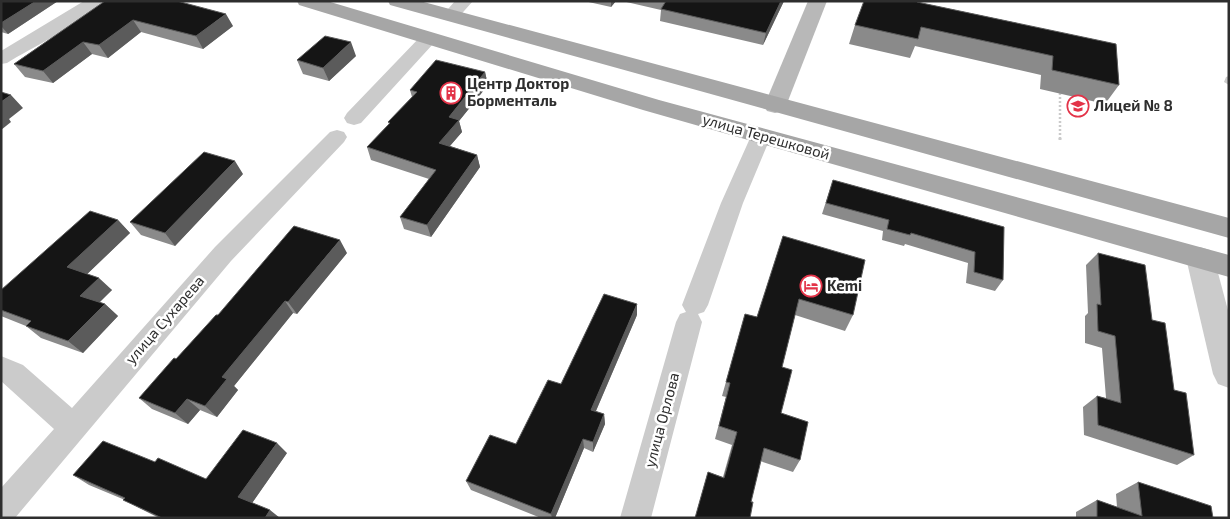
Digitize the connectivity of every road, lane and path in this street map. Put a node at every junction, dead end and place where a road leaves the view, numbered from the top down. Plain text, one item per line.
1 (95, 1) edge
2 (306, 1) edge
3 (397, 1) edge
4 (818, 1) edge
5 (457, 9) edge
6 (427, 40) junction
7 (1, 59) edge
8 (1060, 93) dead end
9 (775, 106) junction
10 (354, 118) dead end
11 (761, 136) junction
12 (337, 137) dead end
13 (1060, 140) dead end
14 (1229, 228) edge
15 (1200, 258) junction
16 (1229, 266) edge
17 (1, 368) edge
18 (1229, 374) edge
19 (72, 428) junction
20 (1, 511) edge
21 (635, 518) edge

1 - 7 street
2 - 6 main road, улица Терешковой
3 - 5 main road
4 - 9 main road
5 - 9 main road
6 - 10 street
6 - 11 main road, улица Терешковой
8 - 13 path
9 - 14 main road
11 - 15 main road, улица Терешковой
11 - 21 street, улица Орлова
12 - 19 street, улица Сухарева
15 - 16 main road, улица Терешковой
15 - 18 street
17 - 19 street
19 - 20 street, улица Сухарева

